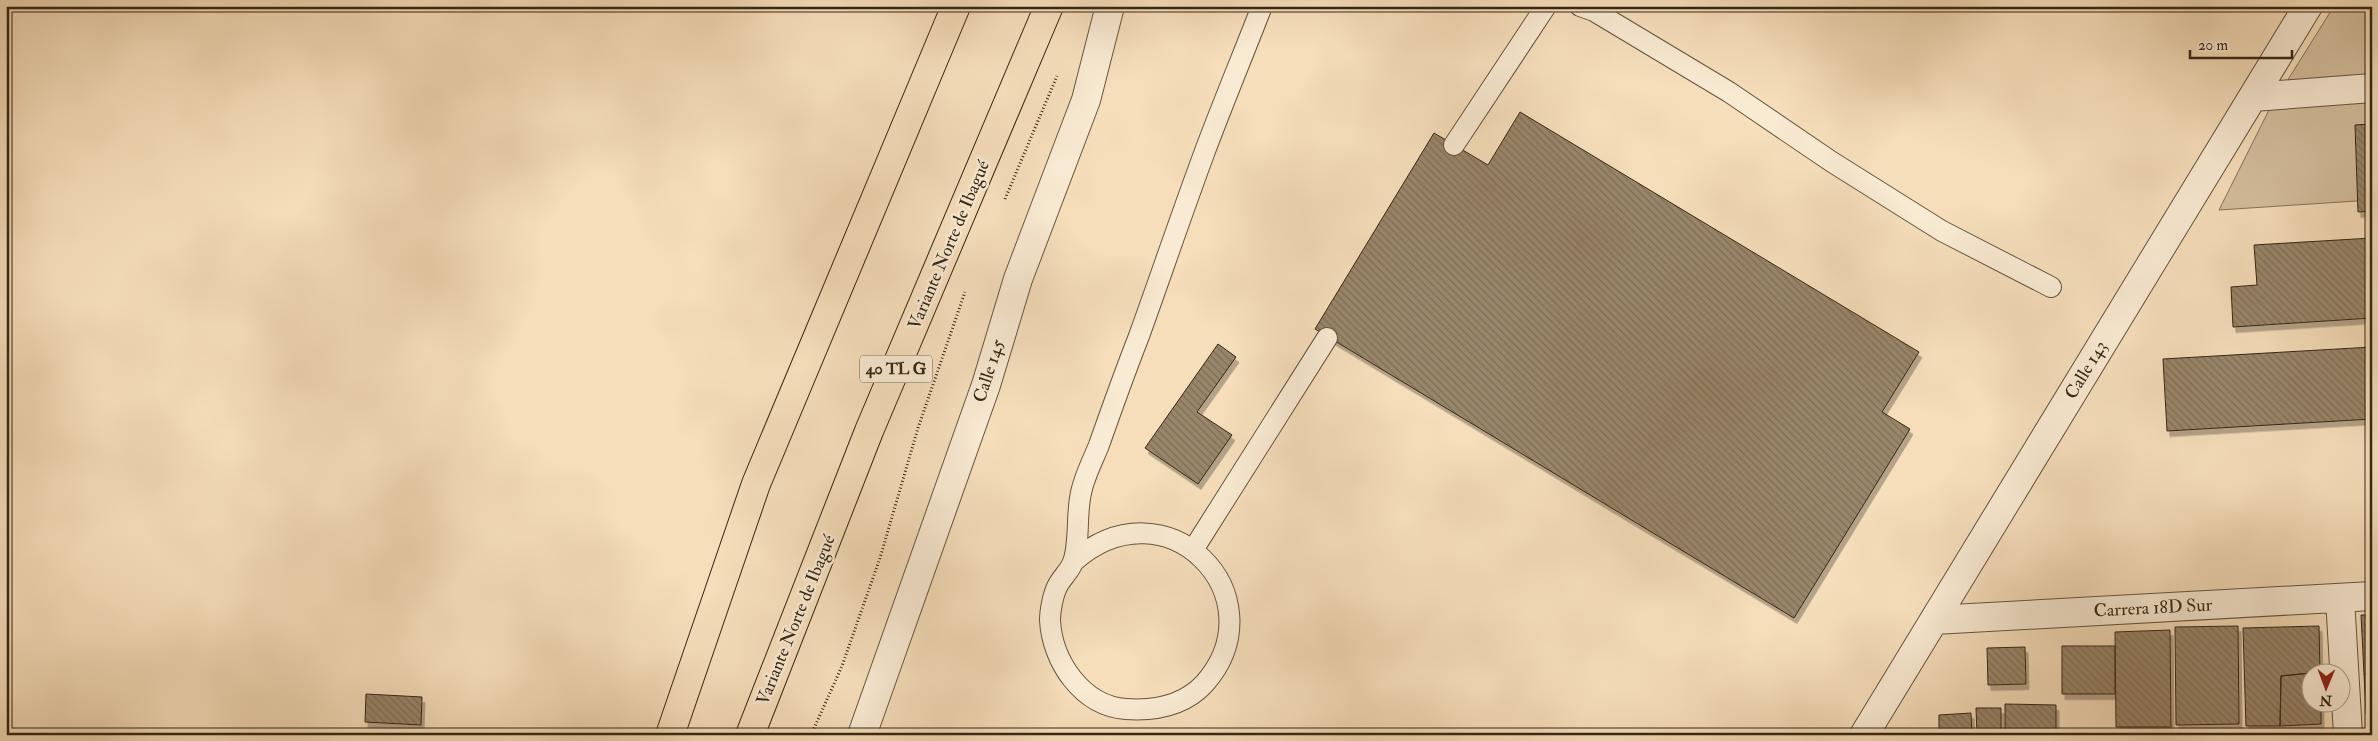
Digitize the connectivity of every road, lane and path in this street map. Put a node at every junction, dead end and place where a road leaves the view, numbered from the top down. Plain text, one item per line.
1 (956, 6) edge
2 (1049, 6) edge
3 (1110, 6) edge
4 (1262, 6) edge
5 (1546, 6) edge
6 (1580, 6) edge
7 (2308, 6) edge
8 (1058, 73) dead end
9 (2372, 88) edge
10 (2253, 97) junction
11 (1454, 145) dead end
12 (1002, 205) dead end
13 (968, 284) dead end
14 (2050, 287) dead end
15 (1327, 338) dead end
16 (1193, 550) junction
17 (1073, 562) junction
18 (2372, 596) edge
19 (2340, 598) junction
20 (1934, 620) junction
21 (670, 735) edge
22 (750, 735) edge
23 (811, 735) edge
24 (862, 735) edge
25 (1864, 735) edge
26 (2348, 735) edge

1 - 21 highway
2 - 22 highway, Variante Norte de Ibagué / 40 TL G
3 - 24 street, Calle 145
4 - 17 lane
5 - 11 lane
6 - 14 lane
7 - 10 street, Calle 143
8 - 12 path
9 - 10 street
10 - 20 street, Calle 143
13 - 23 path
15 - 16 lane
16 - 17 lane
16 - 17 lane
18 - 19 street, Carrera 18D Sur
19 - 20 street, Carrera 18D Sur
19 - 26 street
20 - 25 street, Calle 143

